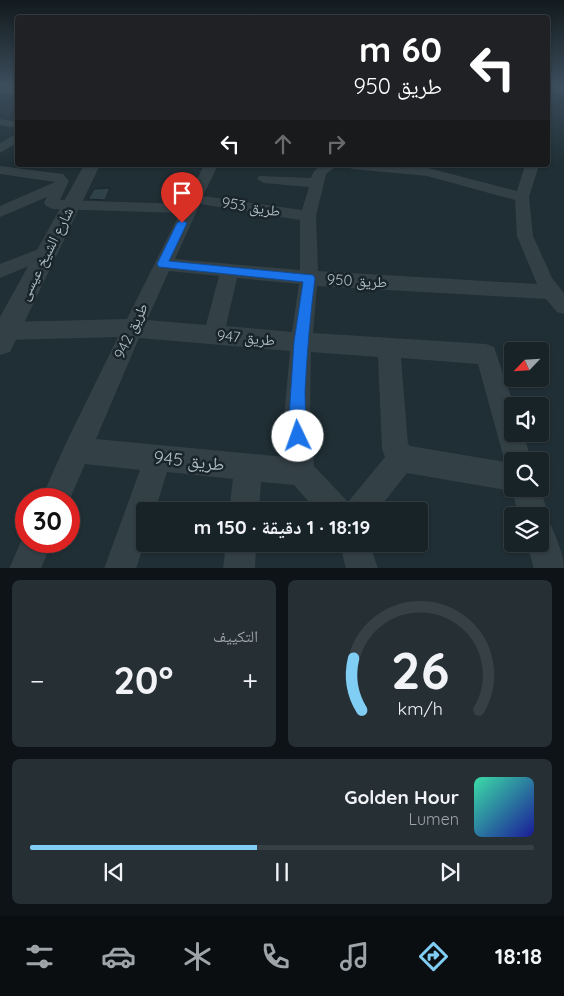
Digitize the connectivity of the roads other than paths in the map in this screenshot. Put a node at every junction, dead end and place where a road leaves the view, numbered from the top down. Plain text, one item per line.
1 (0, 122) edge
2 (15, 124) edge
3 (15, 138) edge
4 (15, 146) edge
5 (0, 150) edge
6 (90, 167) edge
7 (210, 167) edge
8 (326, 167) edge
9 (390, 167) edge
10 (531, 167) edge
11 (428, 169) edge
12 (0, 170) edge
13 (317, 183) junction
14 (261, 188) edge
15 (66, 195) junction
16 (522, 197) junction
17 (191, 204) junction
18 (0, 212) edge
19 (308, 216) junction
20 (49, 251) junction
21 (162, 264) junction
22 (0, 271) edge
23 (229, 271) junction
24 (309, 278) junction
25 (553, 284) edge
26 (564, 306) edge
27 (133, 328) junction
28 (214, 335) junction
29 (3, 337) edge
30 (301, 342) junction
31 (389, 348) junction
32 (76, 450) junction
33 (515, 452) edge
34 (158, 458) junction
35 (402, 458) junction
36 (248, 467) junction
37 (301, 472) junction
38 (504, 476) edge
39 (60, 488) edge
40 (245, 502) edge
41 (329, 502) edge
42 (366, 502) edge
43 (240, 552) edge
44 (357, 552) edge
45 (545, 552) edge
46 (32, 553) edge
47 (25, 568) edge
48 (120, 568) edge
49 (239, 568) edge
50 (362, 568) edge
51 (550, 568) edge

1 - 2 street
3 - 5 street
4 - 5 street
6 - 15 street, شارع الشيخ عيسى
7 - 17 street, طريق 942
8 - 13 street
9 - 11 street
10 - 16 street
11 - 16 street
12 - 15 street
13 - 14 street
13 - 19 street
14 - 17 street, طريق 953
14 - 19 street, طريق 953
15 - 17 street, طريق 953
15 - 18 street
15 - 20 street, شارع الشيخ عيسى
16 - 25 street
17 - 21 street, طريق 942
19 - 24 street
20 - 22 street
20 - 29 street, شارع الشيخ عيسى
21 - 23 street, طريق 950
21 - 27 street, طريق 942
23 - 24 street, طريق 950
23 - 28 street
24 - 25 street, طريق 950
24 - 30 street
25 - 26 street
27 - 28 street, طريق 947
27 - 29 street, طريق 947
27 - 32 street, طريق 942
28 - 30 street, طريق 947
30 - 31 street, طريق 947
30 - 37 street
31 - 33 street, طريق 947
31 - 35 street
32 - 34 street, طريق 945
32 - 39 street, طريق 942
34 - 36 street, طريق 945
34 - 48 street
35 - 38 street
35 - 42 street
36 - 37 street, طريق 945
36 - 40 street
37 - 41 street
43 - 49 street
44 - 50 street
45 - 51 street
46 - 47 street

